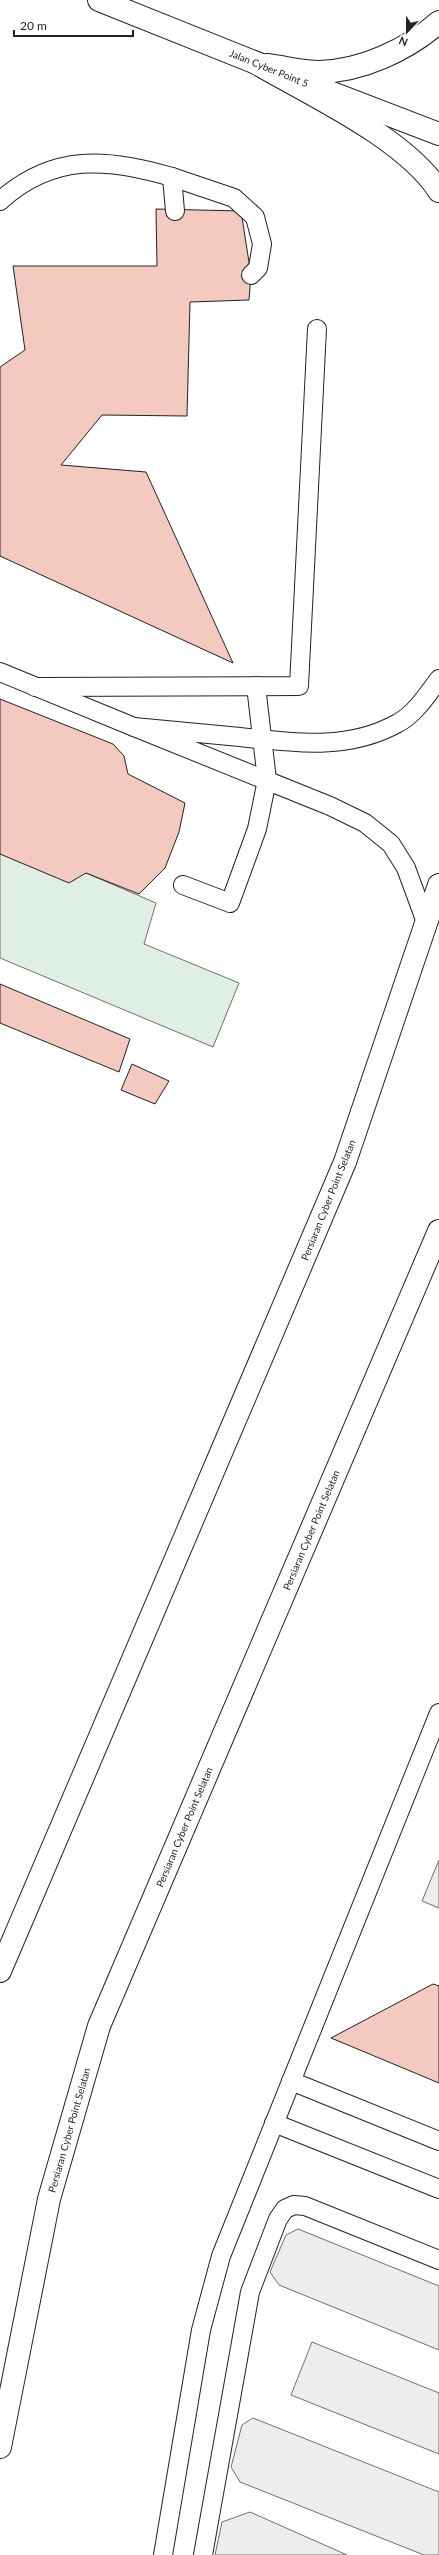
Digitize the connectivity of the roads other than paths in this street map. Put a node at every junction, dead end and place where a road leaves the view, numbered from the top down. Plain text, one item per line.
1 (100, 0) edge
2 (439, 22) edge
3 (256, 63) junction
4 (439, 134) edge
5 (172, 177) junction
6 (439, 192) edge
7 (0, 200) edge
8 (175, 211) dead end
9 (251, 275) dead end
10 (317, 329) dead end
11 (0, 672) edge
12 (439, 679) edge
13 (256, 686) junction
14 (35, 687) junction
15 (134, 727) junction
16 (262, 739) junction
17 (266, 780) junction
18 (183, 885) dead end
19 (439, 885) edge
20 (427, 925) junction
21 (439, 1231) edge
22 (439, 1713) edge
23 (0, 1971) edge
24 (291, 2081) junction
25 (274, 2123) junction
26 (439, 2141) edge
27 (439, 2189) edge
28 (439, 2260) edge
29 (0, 2447) edge
30 (163, 2555) edge
31 (204, 2555) edge

1 - 3 main road, Jalan Cyber Point 5
2 - 3 main road
3 - 4 main road, Jalan Cyber Point 5
3 - 6 main road
5 - 7 lane
5 - 8 lane
5 - 9 lane
10 - 13 lane
11 - 14 lane
12 - 16 lane
13 - 14 lane
13 - 16 lane
14 - 15 lane
15 - 16 lane
15 - 17 lane
16 - 17 lane
17 - 18 lane
17 - 20 lane
19 - 20 main road, Persiaran Cyber Point Selatan
20 - 23 main road, Persiaran Cyber Point Selatan
21 - 29 main road, Persiaran Cyber Point Selatan
22 - 24 lane
24 - 25 lane
24 - 26 lane
25 - 27 lane
25 - 30 lane
28 - 31 lane

